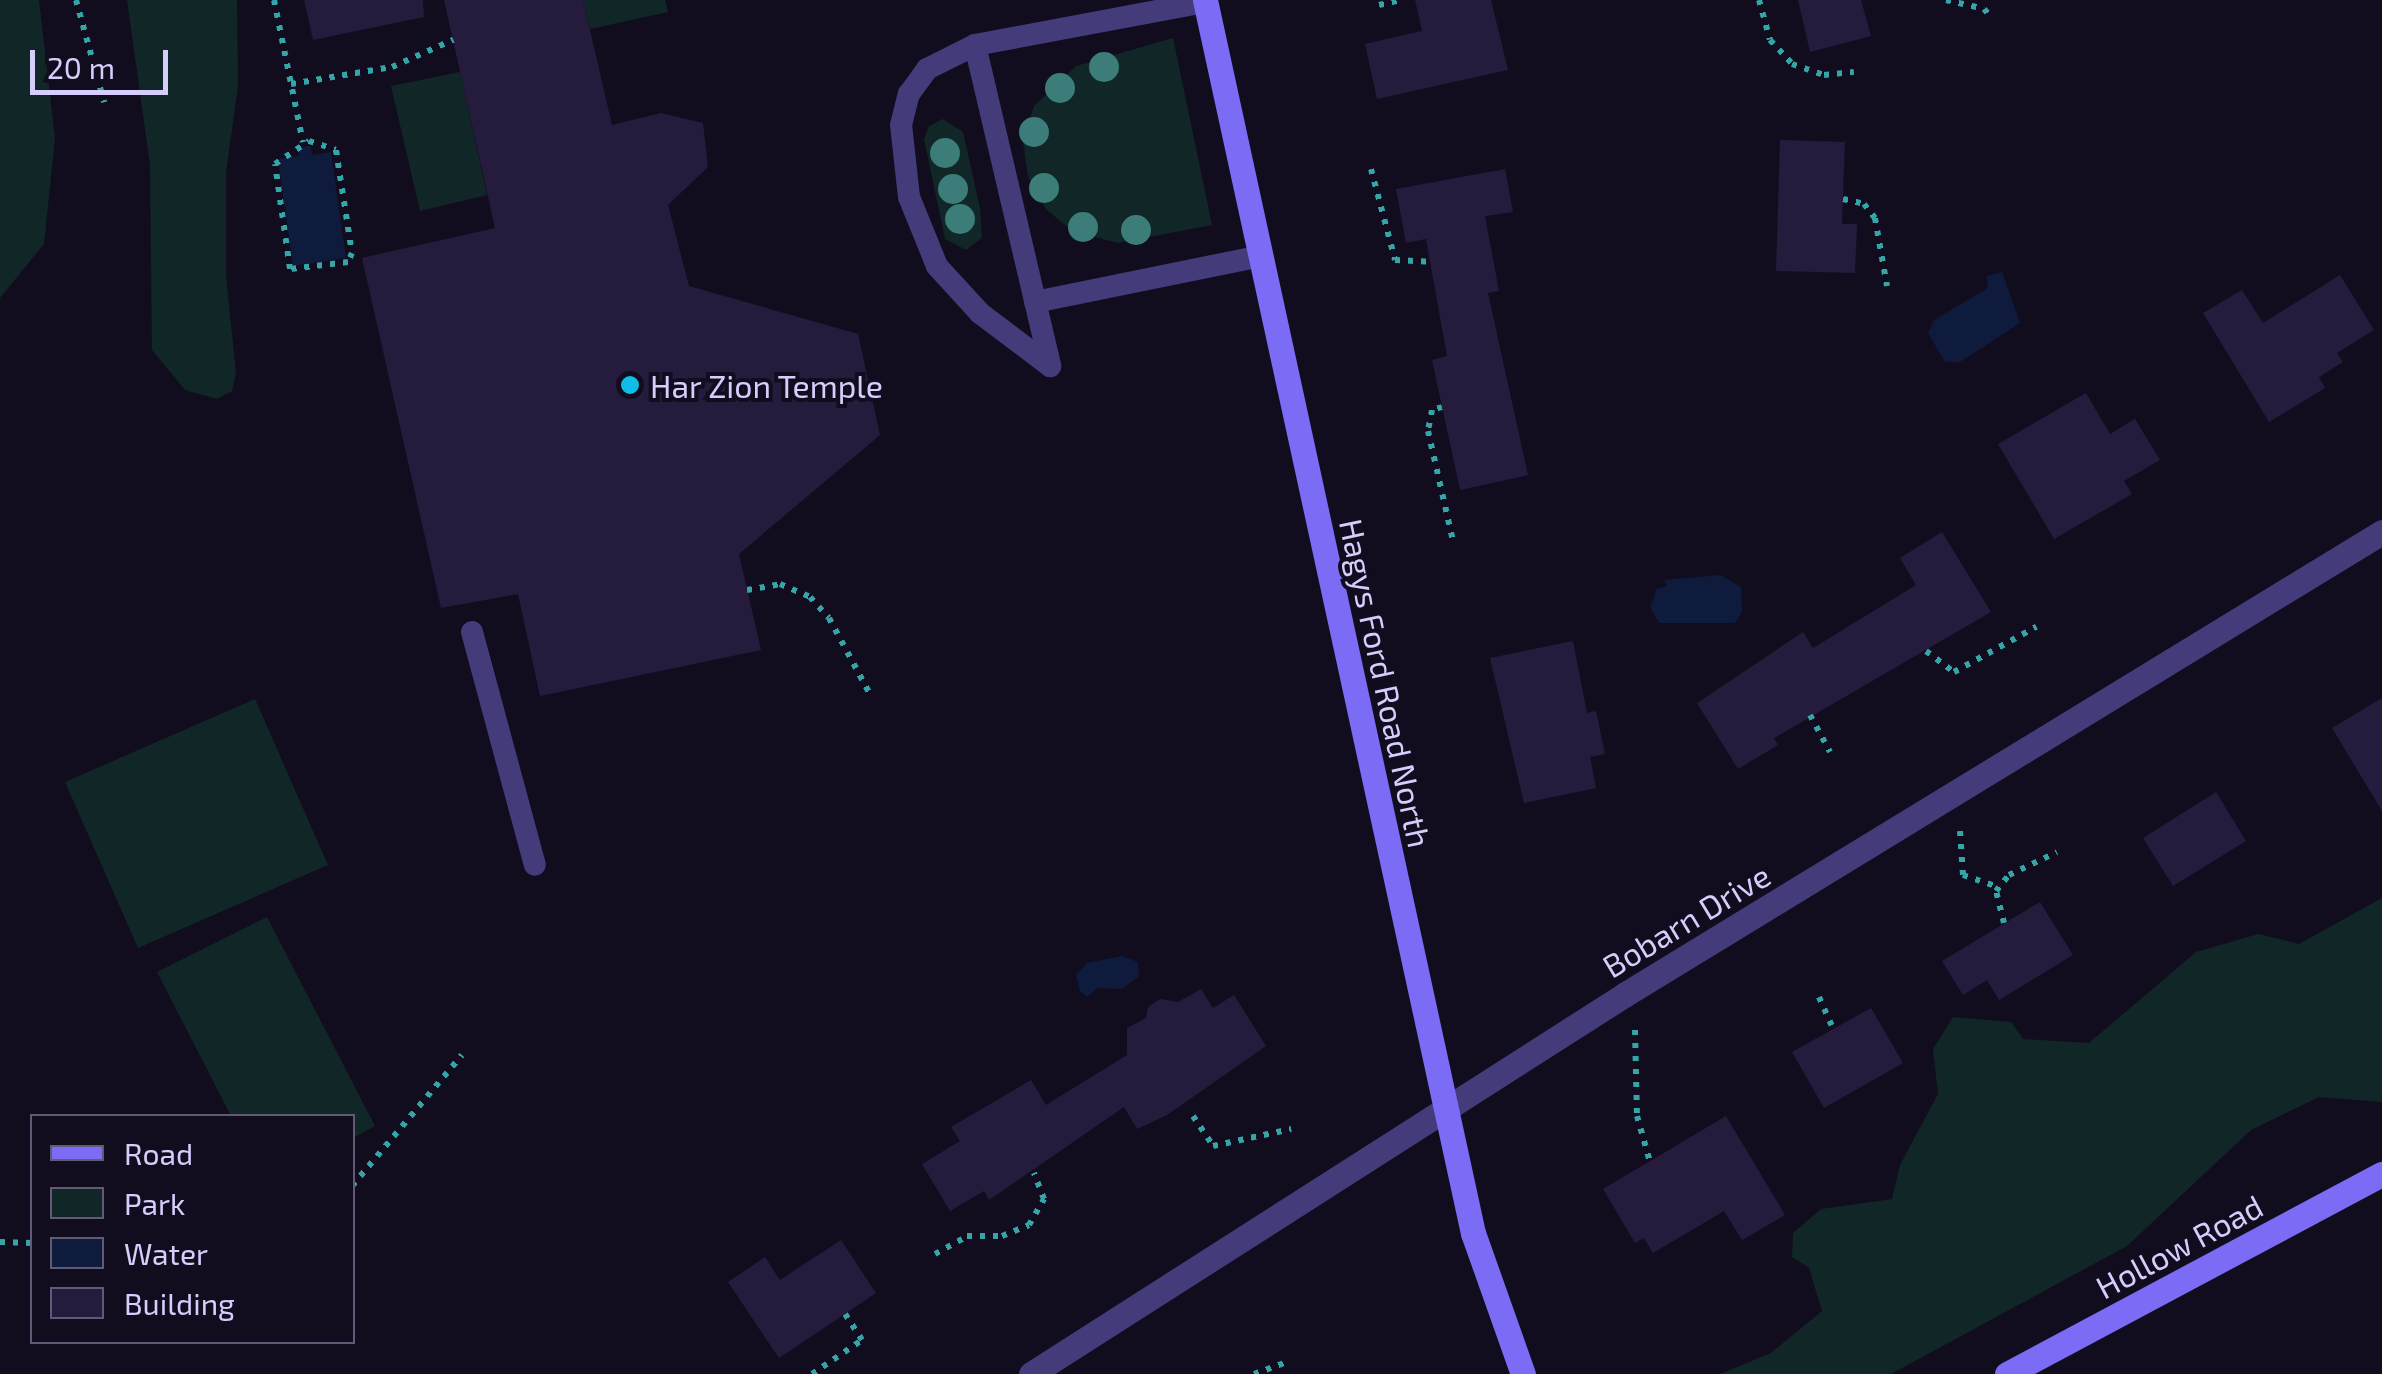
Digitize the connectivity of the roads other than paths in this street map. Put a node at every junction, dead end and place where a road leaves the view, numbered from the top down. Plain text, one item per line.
1 (1205, 1) edge
2 (975, 46) junction
3 (1261, 256) junction
4 (1035, 302) junction
5 (2382, 532) edge
6 (472, 632) dead end
7 (535, 864) dead end
8 (1446, 1108) junction
9 (2382, 1174) edge
10 (1031, 1374) edge
11 (1524, 1374) edge
12 (2007, 1374) edge

1 - 2 lane
1 - 3 street, Hagys Ford Road North
2 - 4 lane
2 - 4 lane
3 - 4 lane
3 - 8 street, Hagys Ford Road North
5 - 8 street, Bobarn Drive
6 - 7 lane
8 - 10 street, Bobarn Drive
8 - 11 street, Hagys Ford Road North
9 - 12 street, Hollow Road

